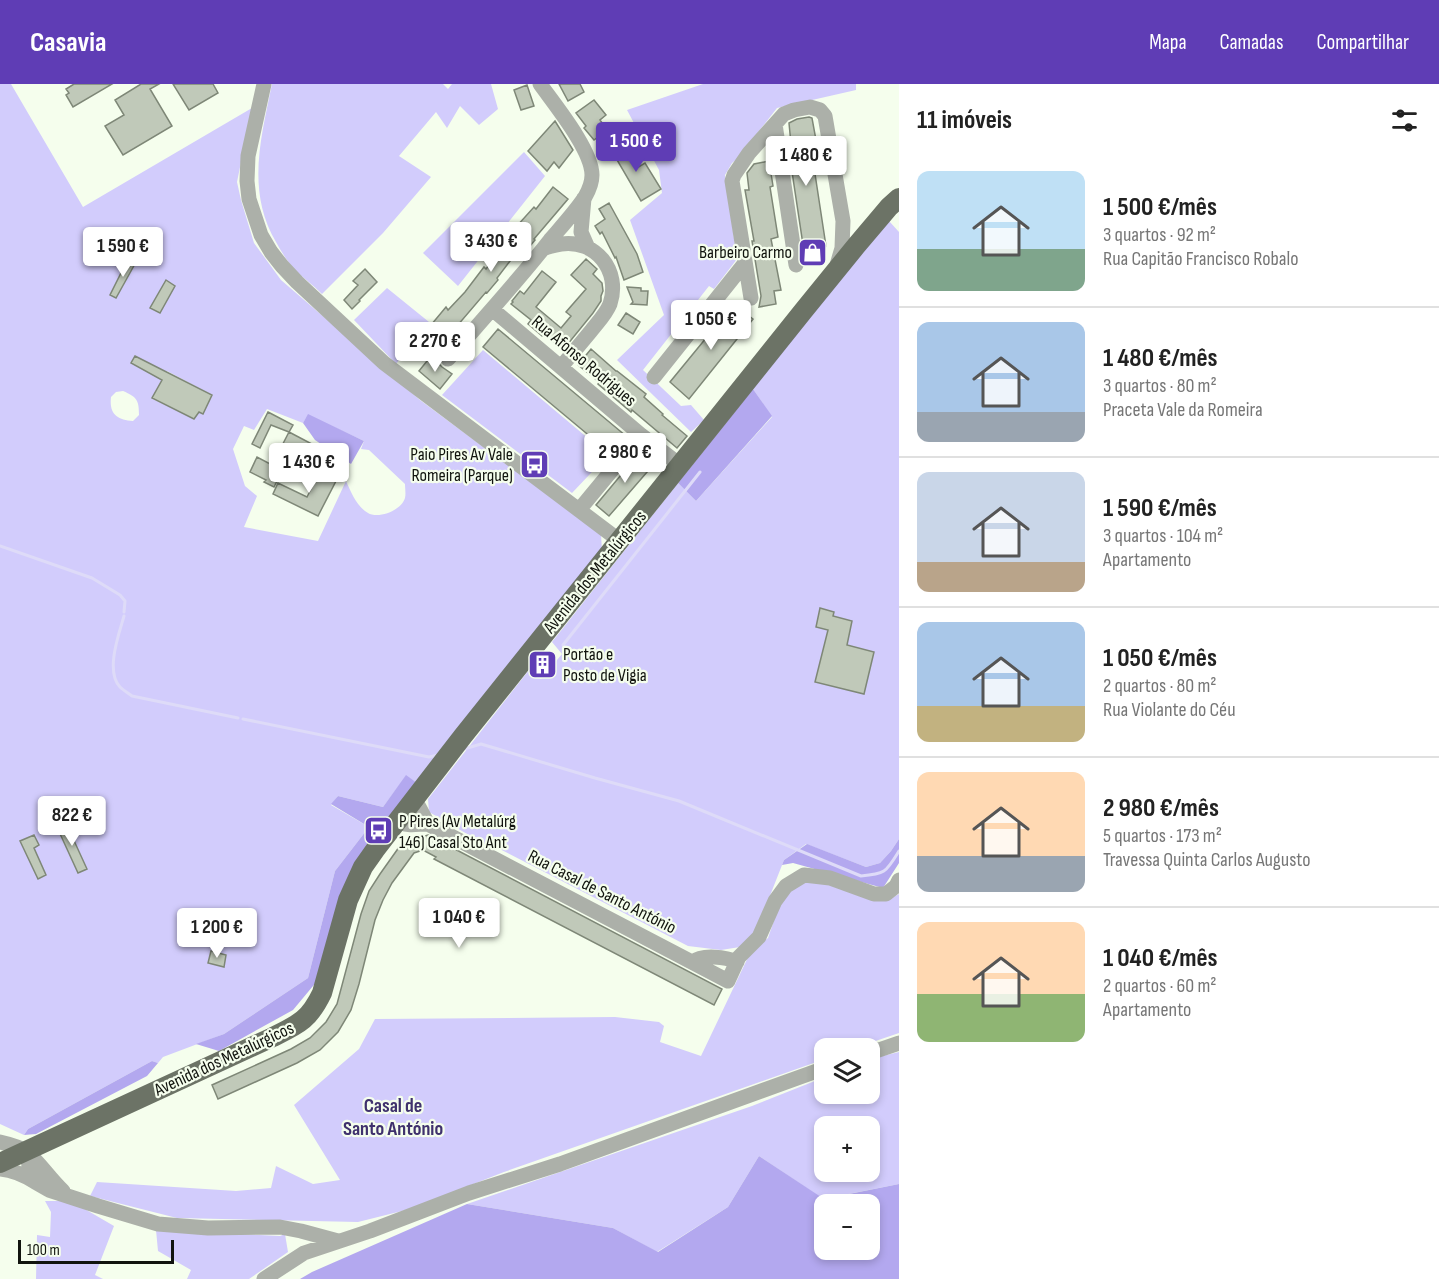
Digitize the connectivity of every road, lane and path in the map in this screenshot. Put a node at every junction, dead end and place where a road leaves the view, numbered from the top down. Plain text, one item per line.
1 (264, 84) edge
2 (540, 84) edge
3 (775, 124) junction
4 (584, 198) junction
5 (896, 208) edge
6 (843, 221) junction
7 (856, 246) junction
8 (588, 248) junction
9 (543, 249) junction
10 (745, 263) junction
11 (796, 265) dead end
12 (834, 273) junction
13 (751, 298) dead end
14 (492, 309) junction
15 (448, 359) dead end
16 (561, 367) junction
17 (654, 376) dead end
18 (641, 435) junction
19 (680, 465) junction
20 (579, 510) junction
21 (620, 541) junction
22 (413, 801) junction
23 (398, 821) junction
24 (428, 824) junction
25 (899, 880) edge
26 (899, 1044) edge
27 (880, 1050) edge
28 (814, 1072) edge
29 (52, 1139) junction
30 (0, 1142) edge
31 (26, 1151) junction
32 (0, 1163) edge
33 (0, 1169) edge
34 (41, 1179) junction
35 (338, 1241) junction
36 (264, 1279) edge

1 - 20 street
2 - 4 street
3 - 6 street
3 - 10 street
3 - 11 street
4 - 8 street
4 - 9 street
5 - 7 main road, Avenida dos Metalúrgicos
6 - 7 street
6 - 12 street
7 - 12 main road, Avenida dos Metalúrgicos
8 - 9 street
8 - 16 street
9 - 14 street
10 - 13 street
10 - 17 street
12 - 19 main road, Avenida dos Metalúrgicos
14 - 15 street
14 - 16 street, Rua Afonso Rodrigues
16 - 18 street, Rua Afonso Rodrigues
18 - 19 street, Rua Afonso Rodrigues
18 - 20 street
19 - 21 main road, Avenida dos Metalúrgicos
20 - 21 street
21 - 22 main road, Avenida dos Metalúrgicos
22 - 23 main road, Avenida dos Metalúrgicos
22 - 24 street, Rua Casal de Santo António
23 - 24 street, Rua Casal de Santo António
23 - 29 main road, Avenida dos Metalúrgicos
24 - 25 street, Rua Casal de Santo António
26 - 27 street
28 - 35 street
29 - 31 main road, Avenida dos Metalúrgicos
29 - 34 street
30 - 31 street
31 - 32 main road, Avenida dos Metalúrgicos
31 - 34 street
33 - 34 street
34 - 35 street
35 - 36 street

